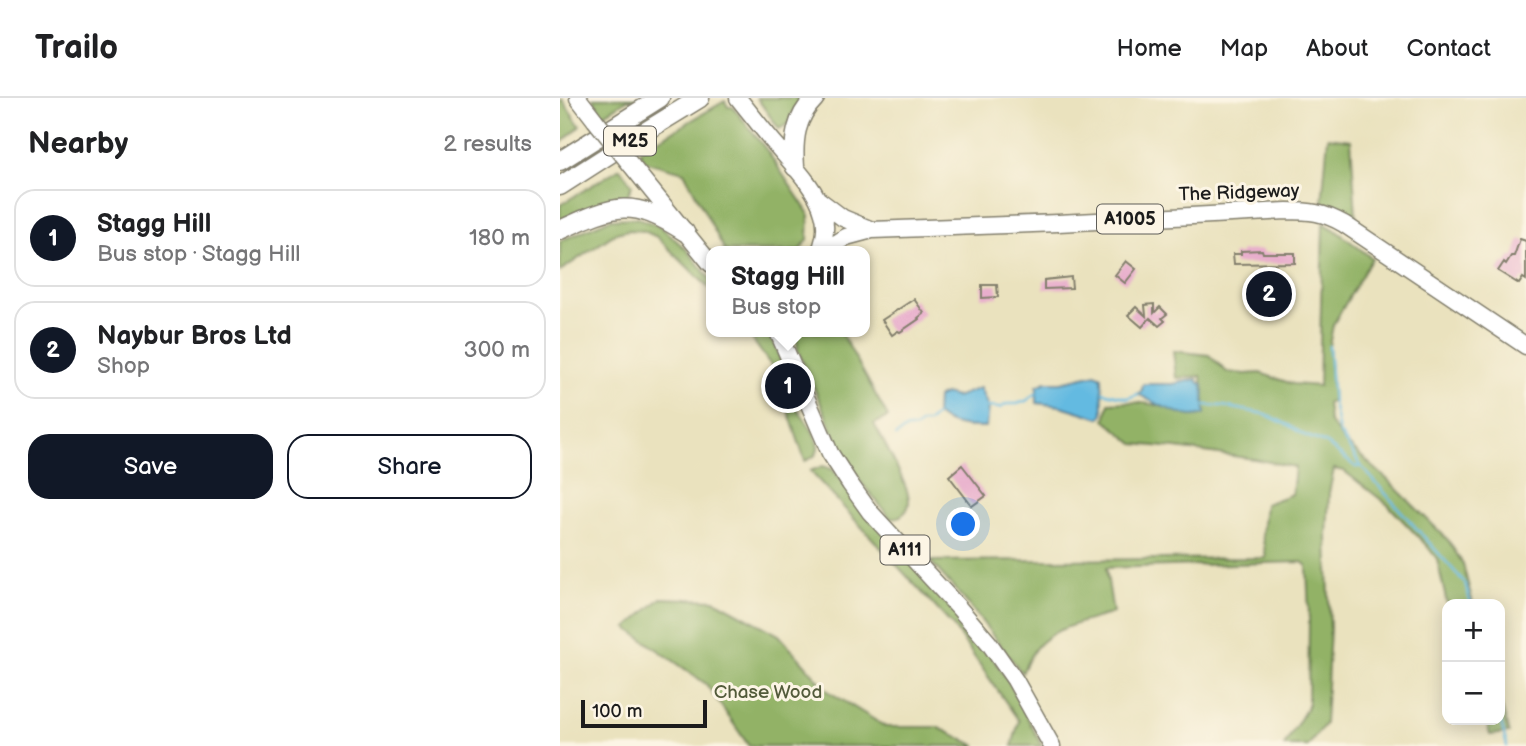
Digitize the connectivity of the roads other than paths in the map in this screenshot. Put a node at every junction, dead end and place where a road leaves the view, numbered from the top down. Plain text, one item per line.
1 (578, 98) edge
2 (660, 98) edge
3 (700, 98) edge
4 (815, 98) edge
5 (739, 99) edge
6 (560, 161) edge
7 (795, 167) junction
8 (560, 186) edge
9 (819, 200) junction
10 (560, 230) edge
11 (872, 230) junction
12 (685, 232) junction
13 (823, 246) edge
14 (831, 246) edge
15 (706, 258) edge
16 (782, 337) edge
17 (1526, 346) edge
18 (1052, 746) edge

1 - 12 main road, bridge
2 - 6 highway, M25
3 - 8 highway, M25
4 - 7 highway
5 - 7 main road
7 - 9 main road
9 - 11 main road, The Ridgeway / A1005
9 - 13 main road
10 - 12 highway
11 - 14 main road, The Ridgeway / A1005
11 - 17 main road, The Ridgeway / A1005
12 - 15 main road
16 - 18 main road, A111

